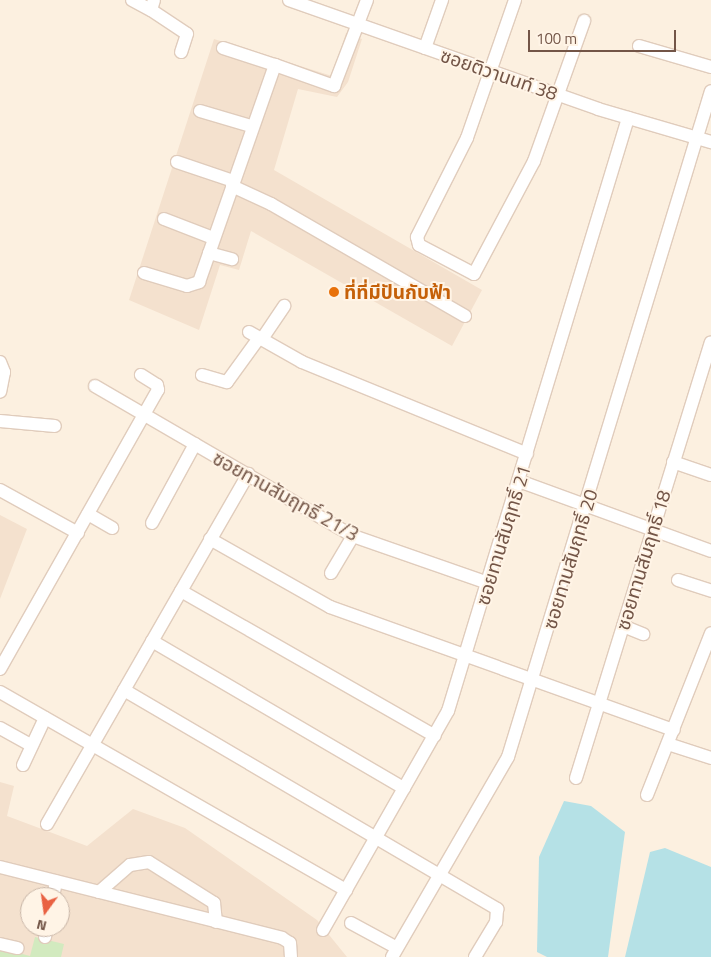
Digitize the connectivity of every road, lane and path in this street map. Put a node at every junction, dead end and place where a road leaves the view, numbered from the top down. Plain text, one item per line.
1 (132, 0) edge
2 (291, 0) edge
3 (367, 0) edge
4 (442, 0) edge
5 (515, 0) edge
6 (152, 5) edge
7 (584, 21) dead end
8 (358, 24) junction
9 (639, 46) dead end
10 (223, 48) dead end
11 (425, 48) junction
12 (181, 52) dead end
13 (275, 65) junction
14 (711, 68) edge
15 (491, 71) junction
16 (711, 91) edge
17 (556, 94) junction
18 (200, 111) dead end
19 (628, 118) junction
20 (251, 126) junction
21 (697, 138) junction
22 (711, 142) edge
23 (177, 162) dead end
24 (232, 184) junction
25 (164, 219) dead end
26 (213, 238) junction
27 (209, 253) junction
28 (232, 259) dead end
29 (144, 273) dead end
30 (284, 306) dead end
31 (465, 316) dead end
32 (256, 336) junction
33 (711, 342) edge
34 (709, 356) edge
35 (0, 362) edge
36 (141, 375) dead end
37 (202, 375) dead end
38 (95, 386) dead end
39 (0, 392) edge
40 (144, 415) junction
41 (0, 421) edge
42 (55, 426) dead end
43 (195, 444) junction
44 (527, 454) junction
45 (674, 462) junction
46 (248, 474) junction
47 (711, 475) edge
48 (519, 482) junction
49 (0, 490) edge
50 (586, 506) junction
51 (88, 514) junction
52 (152, 523) dead end
53 (112, 528) dead end
54 (652, 530) junction
55 (78, 533) junction
56 (353, 536) junction
57 (210, 539) junction
58 (711, 551) edge
59 (331, 573) dead end
60 (678, 580) dead end
61 (488, 583) junction
62 (181, 590) junction
63 (711, 591) edge
64 (623, 626) junction
65 (711, 633) edge
66 (643, 634) dead end
67 (152, 641) junction
68 (466, 658) junction
69 (0, 669) edge
70 (532, 682) junction
71 (124, 690) junction
72 (0, 692) edge
73 (599, 704) junction
74 (45, 718) junction
75 (0, 728) edge
76 (674, 730) junction
77 (435, 736) junction
78 (94, 743) junction
79 (668, 744) junction
80 (31, 745) junction
81 (711, 758) edge
82 (22, 765) dead end
83 (576, 778) dead end
84 (404, 788) junction
85 (647, 795) dead end
86 (48, 824) dead end
87 (375, 838) junction
88 (0, 867) edge
89 (438, 876) junction
90 (56, 881) junction
91 (55, 887) edge
92 (346, 890) junction
93 (100, 892) junction
94 (216, 922) junction
95 (351, 922) dead end
96 (323, 930) dead end
97 (0, 944) edge
98 (18, 948) dead end
99 (394, 953) edge
100 (291, 957) edge
101 (475, 957) edge

1 - 6 street
2 - 8 street, ซอยติวานนท์ 38
3 - 8 street
4 - 11 street
5 - 15 street
6 - 12 street
7 - 17 street
8 - 11 street, ซอยติวานนท์ 38
8 - 13 street
9 - 14 street
10 - 13 street
11 - 15 street, ซอยติวานนท์ 38
13 - 20 street
15 - 17 street, ซอยติวานนท์ 38
15 - 17 street
16 - 21 street, ซอยทานสัมฤทธิ์ 20
17 - 19 street, ซอยติวานนท์ 38
18 - 20 street
19 - 21 street, ซอยติวานนท์ 38
19 - 44 street, ซอยทานสัมฤทธิ์ 21
20 - 24 street
21 - 22 street, ซอยติวานนท์ 38
21 - 50 street, ซอยทานสัมฤทธิ์ 20
23 - 24 street
24 - 26 street
24 - 31 street
25 - 26 street
26 - 27 street
27 - 28 street
27 - 29 street
30 - 32 street
32 - 37 street
32 - 44 street
33 - 34 street, ซอยทานสัมฤทธิ์ 18
34 - 45 street, ซอยทานสัมฤทธิ์ 18
35 - 39 street
36 - 40 street
38 - 40 street, ซอยทานสัมฤทธิ์ 21/3
40 - 43 street, ซอยทานสัมฤทธิ์ 21/3
40 - 51 street
41 - 42 street
43 - 46 street, ซอยทานสัมฤทธิ์ 21/3
43 - 52 street
44 - 48 street, ซอยทานสัมฤทธิ์ 21
45 - 47 street
45 - 54 street, ซอยทานสัมฤทธิ์ 18
46 - 56 street, ซอยทานสัมฤทธิ์ 21/3
46 - 57 street
48 - 50 street
48 - 61 street, ซอยทานสัมฤทธิ์ 21
49 - 55 street
50 - 54 street
50 - 70 street, ซอยทานสัมฤทธิ์ 20
51 - 53 street
51 - 55 street
54 - 58 street
54 - 64 street, ซอยทานสัมฤทธิ์ 18
55 - 69 street
56 - 59 street
56 - 61 street, ซอยทานสัมฤทธิ์ 21/3
57 - 62 street
57 - 68 street
60 - 63 street
61 - 68 street, ซอยทานสัมฤทธิ์ 21
62 - 67 street
62 - 77 street
64 - 66 street
64 - 73 street, ซอยทานสัมฤทธิ์ 18
65 - 76 street
67 - 71 street
67 - 84 street
68 - 70 street
68 - 77 street, ซอยทานสัมฤทธิ์ 21
70 - 73 street
70 - 89 street, ซอยทานสัมฤทธิ์ 20
71 - 78 street
71 - 87 street
72 - 74 street
73 - 76 street
73 - 83 street, ซอยทานสัมฤทธิ์ 18
74 - 78 street
74 - 80 street
75 - 80 street
76 - 79 street
77 - 84 street, ซอยทานสัมฤทธิ์ 21
78 - 86 street
78 - 92 street
79 - 81 street
79 - 85 street
80 - 82 street
84 - 87 street, ซอยทานสัมฤทธิ์ 21
87 - 89 street
87 - 92 street, ซอยทานสัมฤทธิ์ 21
88 - 90 street
89 - 99 street, ซอยทานสัมฤทธิ์ 20
89 - 101 street
90 - 91 street
90 - 93 street
92 - 96 street, ซอยทานสัมฤทธิ์ 21
93 - 94 street
93 - 94 street
94 - 100 street
95 - 99 street
97 - 98 street

